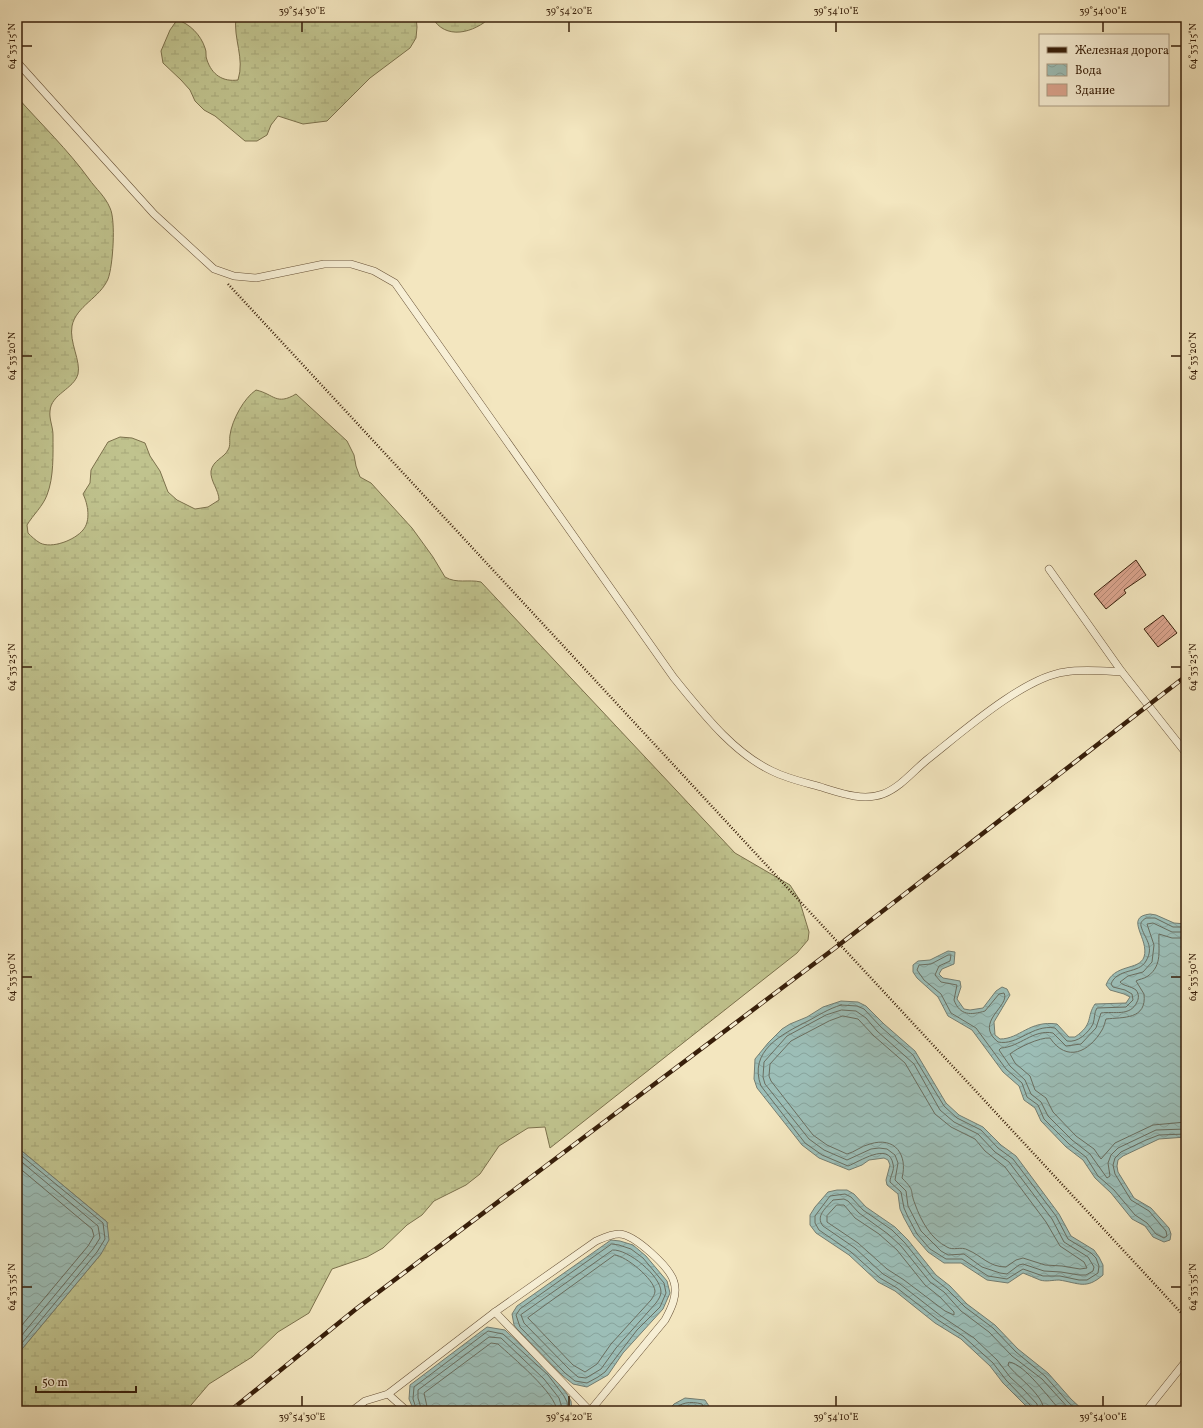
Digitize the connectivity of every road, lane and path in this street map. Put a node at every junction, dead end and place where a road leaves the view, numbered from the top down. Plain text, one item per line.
1 (17, 62) edge
2 (214, 269) junction
3 (1049, 569) dead end
4 (1122, 672) junction
5 (1186, 753) edge
6 (495, 1312) junction
7 (1186, 1318) edge
8 (1186, 1361) edge
9 (388, 1394) junction
10 (352, 1411) edge
11 (408, 1411) edge
12 (590, 1411) edge
13 (1146, 1411) edge

1 - 2 lane
2 - 4 lane
2 - 7 path
3 - 4 lane
4 - 5 lane
6 - 9 lane
6 - 12 lane
6 - 12 lane
8 - 13 lane
9 - 10 lane
9 - 11 lane

